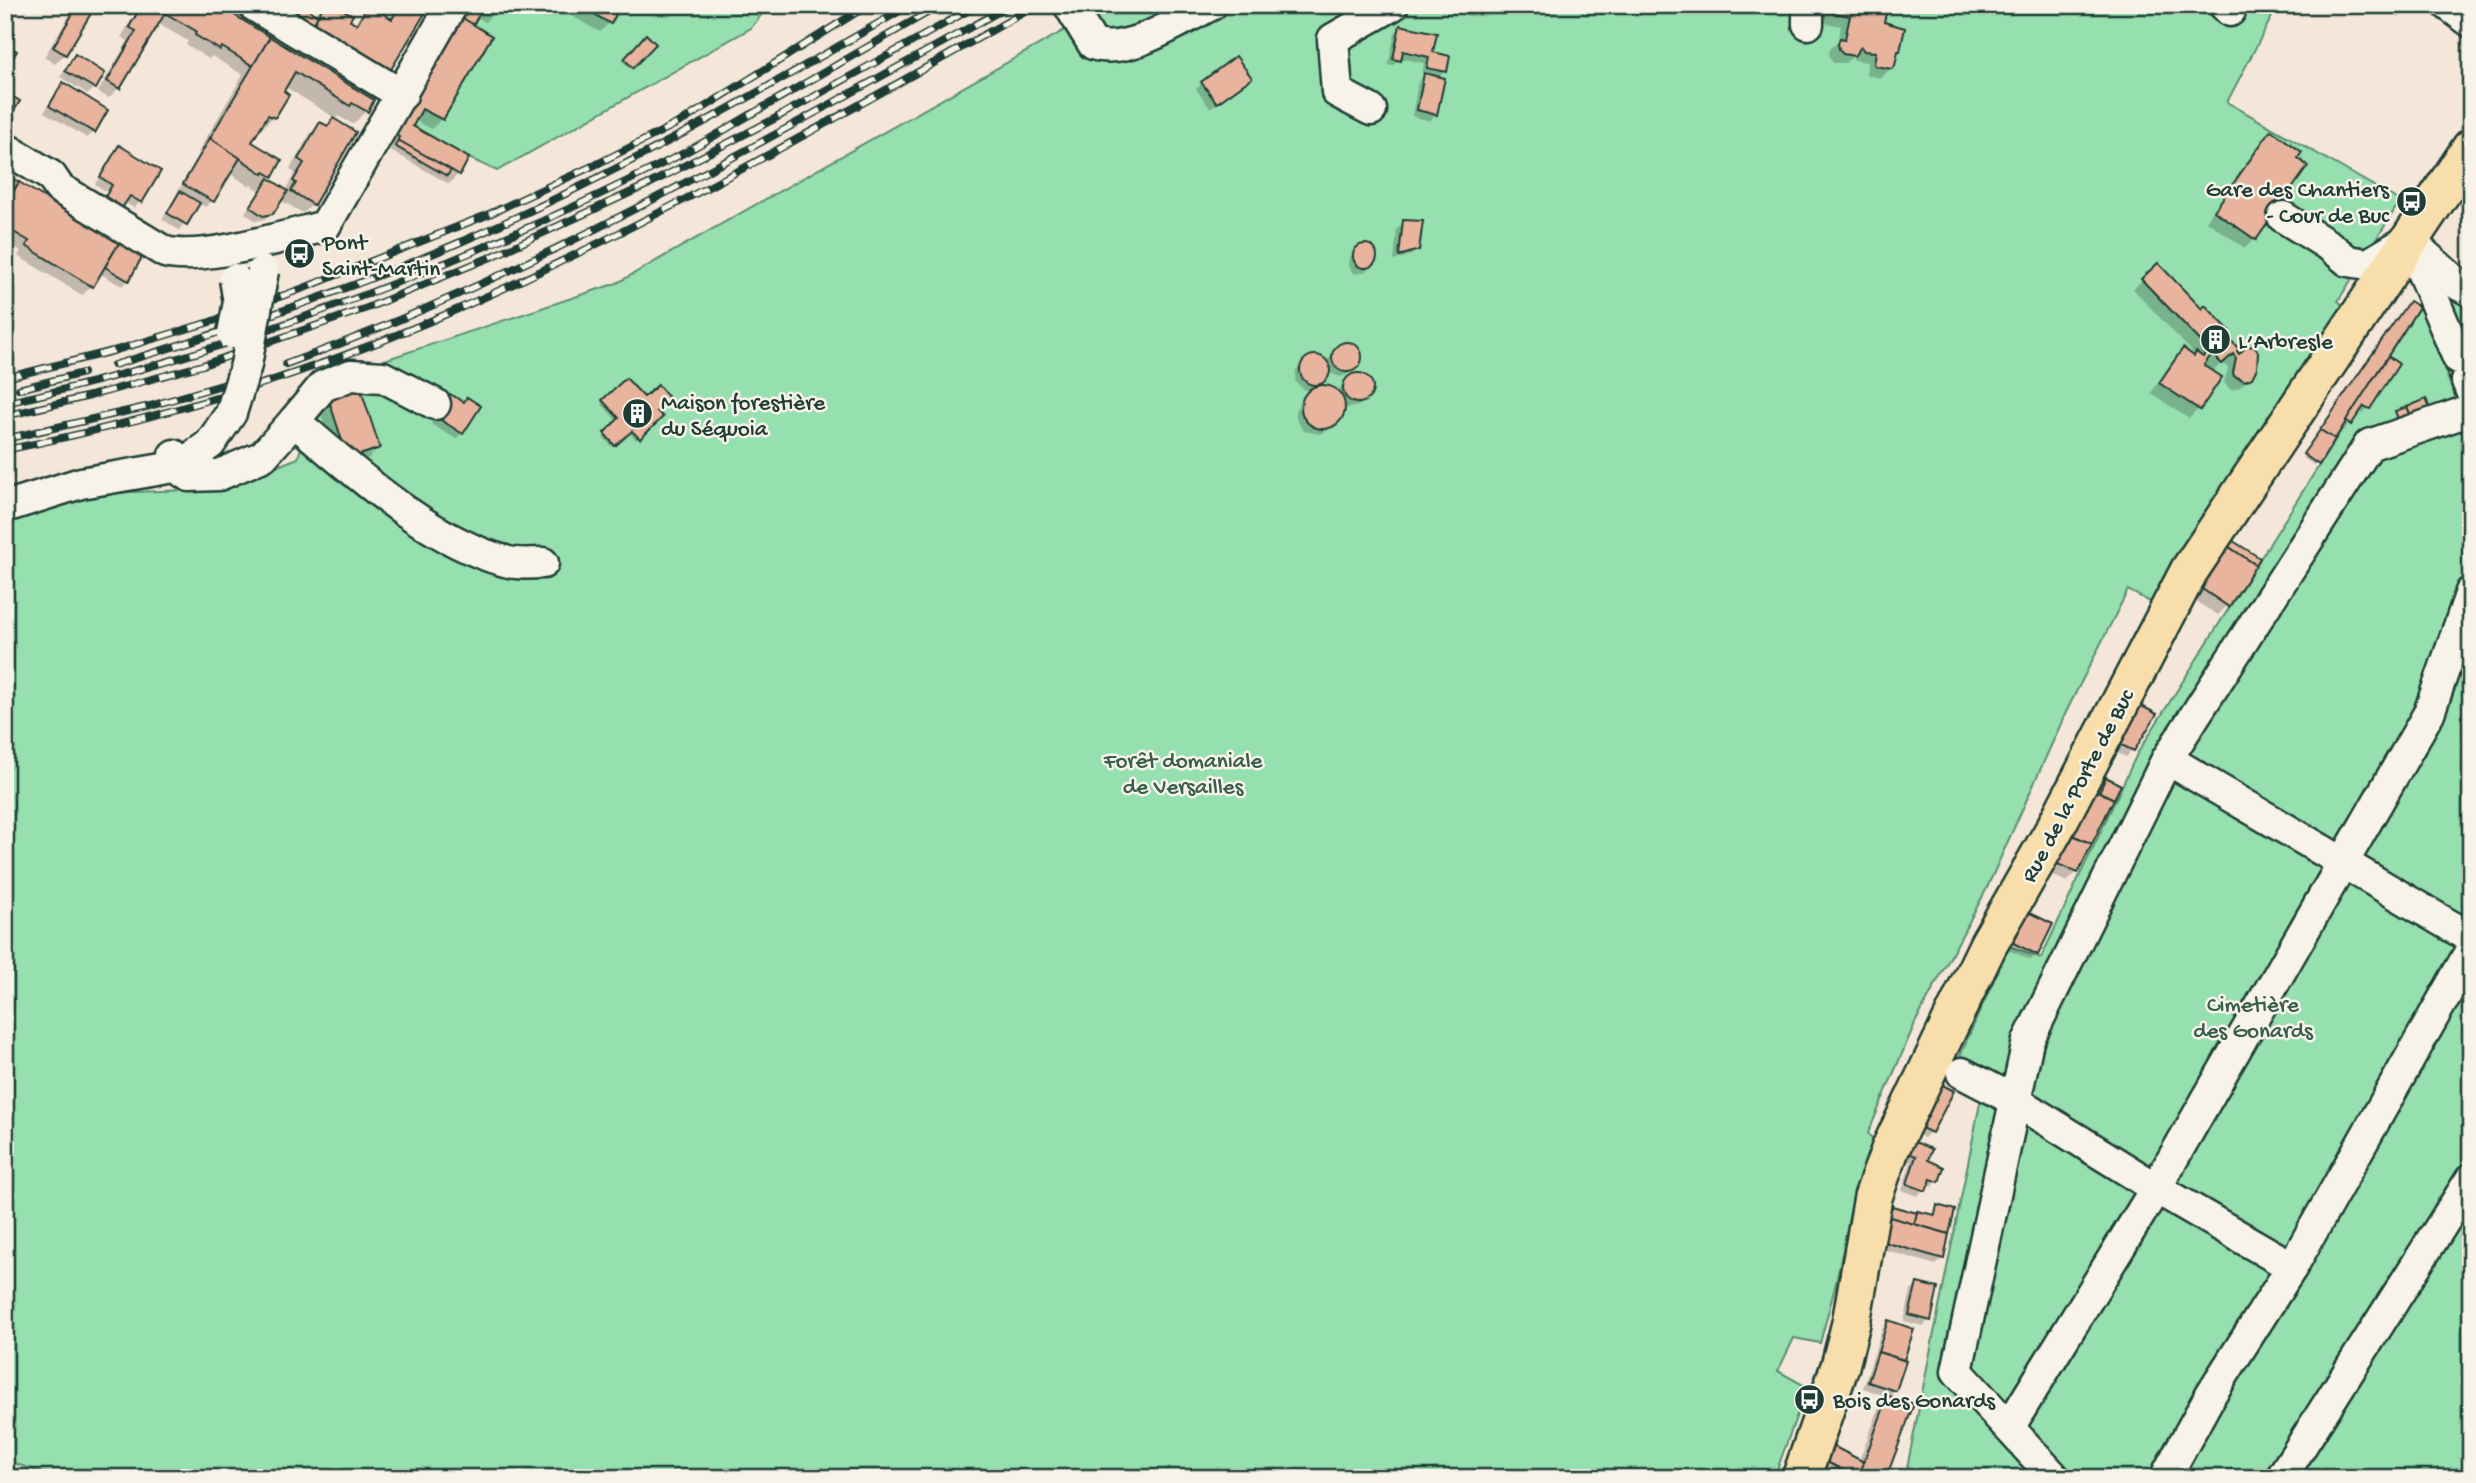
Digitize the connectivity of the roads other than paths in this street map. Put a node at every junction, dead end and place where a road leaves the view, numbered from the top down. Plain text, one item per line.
1 (253, 5) edge
2 (452, 5) edge
3 (1211, 5) edge
4 (1393, 5) edge
5 (2448, 5) edge
6 (1074, 14) edge
7 (2471, 22) edge
8 (402, 94) junction
9 (1371, 110) dead end
10 (5, 148) edge
11 (2471, 148) edge
12 (2283, 217) dead end
13 (2409, 240) junction
14 (258, 258) junction
15 (2471, 291) edge
16 (2465, 376) edge
17 (435, 404) dead end
18 (2471, 411) edge
19 (294, 421) junction
20 (168, 464) junction
21 (5, 507) edge
22 (543, 563) dead end
23 (2471, 592) edge
24 (2167, 759) junction
25 (2344, 863) junction
26 (2471, 938) edge
27 (2471, 950) edge
28 (1962, 1073) dead end
29 (2014, 1100) junction
30 (2471, 1179) edge
31 (2155, 1188) junction
32 (2292, 1267) junction
33 (2010, 1426) junction
34 (2288, 1476) edge
35 (1801, 1478) edge
36 (2055, 1478) edge
37 (2165, 1478) edge

1 - 8 street
2 - 8 street
3 - 6 street
4 - 9 street
5 - 7 street
8 - 14 street
10 - 14 street
11 - 13 main road, Rue de la Porte de Buc
12 - 13 street
13 - 15 street
13 - 16 street
13 - 35 main road, Rue de la Porte de Buc
14 - 20 street, bridge
17 - 19 street
18 - 24 street
19 - 20 street
19 - 22 street
20 - 21 street
23 - 25 street
24 - 25 street
24 - 29 street
25 - 26 street
25 - 31 street
27 - 32 street
28 - 29 street
29 - 31 street
29 - 33 street
30 - 34 street
31 - 32 street
31 - 33 street
32 - 37 street
33 - 36 street

